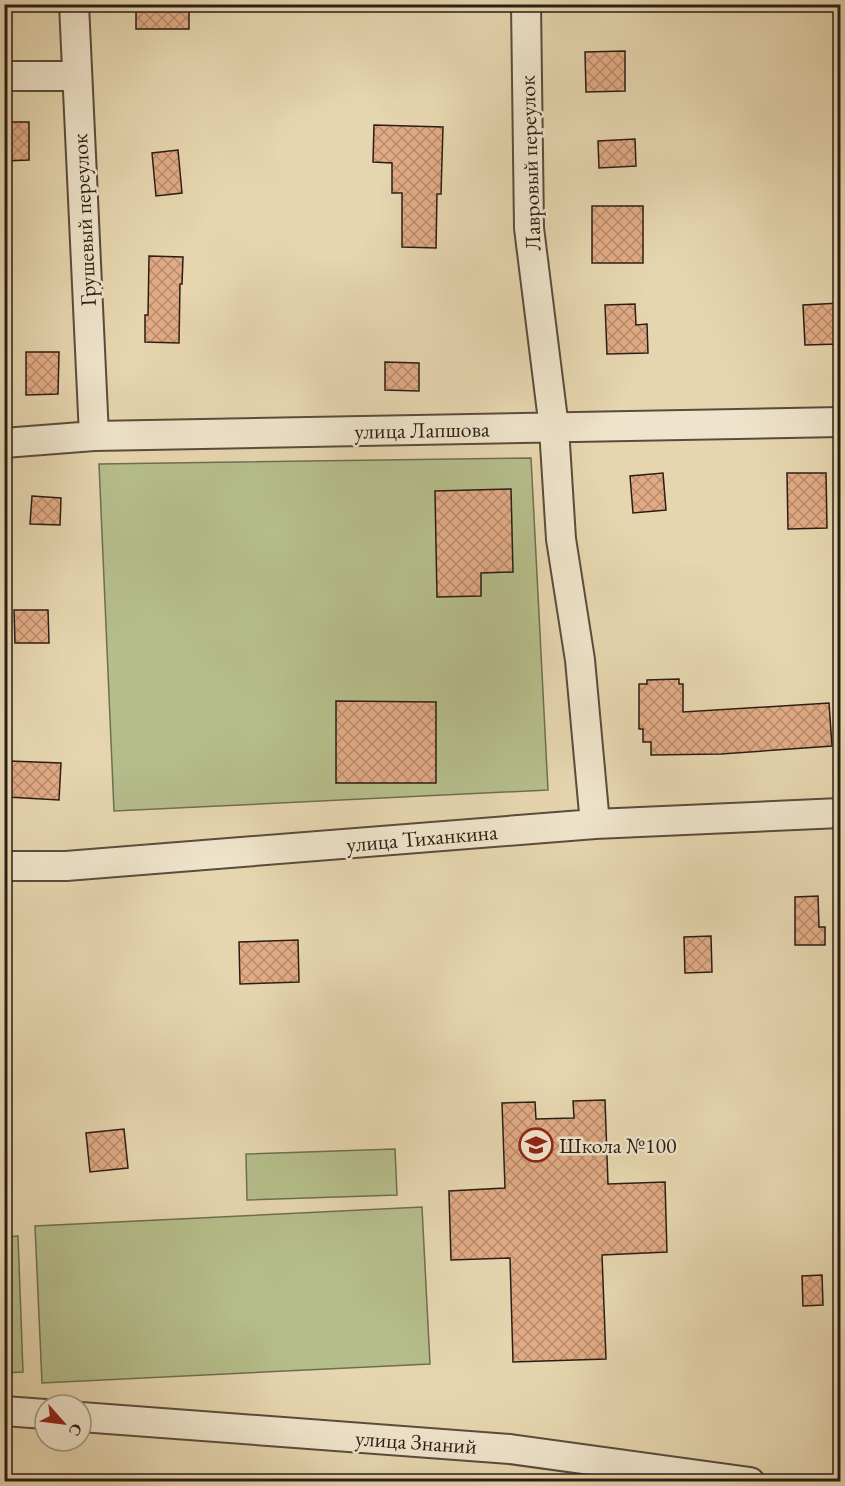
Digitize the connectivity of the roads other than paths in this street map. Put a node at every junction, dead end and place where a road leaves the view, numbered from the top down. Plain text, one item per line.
1 (74, 4) edge
2 (526, 4) edge
3 (4, 76) edge
4 (77, 76) junction
5 (840, 422) edge
6 (554, 428) junction
7 (94, 436) junction
8 (4, 442) edge
9 (840, 813) edge
10 (595, 824) junction
11 (4, 866) edge
12 (4, 1411) edge
13 (33, 1413) edge
14 (93, 1418) edge
15 (750, 1482) edge

1 - 4 street, Грушевый переулок
2 - 6 street, Лавровый переулок
3 - 4 street
4 - 7 street, Грушевый переулок
5 - 6 street, улица Лапшова
6 - 7 street, улица Лапшова
6 - 10 street, Лавровый переулок
7 - 8 street, улица Лапшова
9 - 10 street, улица Тиханкина
10 - 11 street, улица Тиханкина
12 - 13 street
14 - 15 street, улица Знаний

